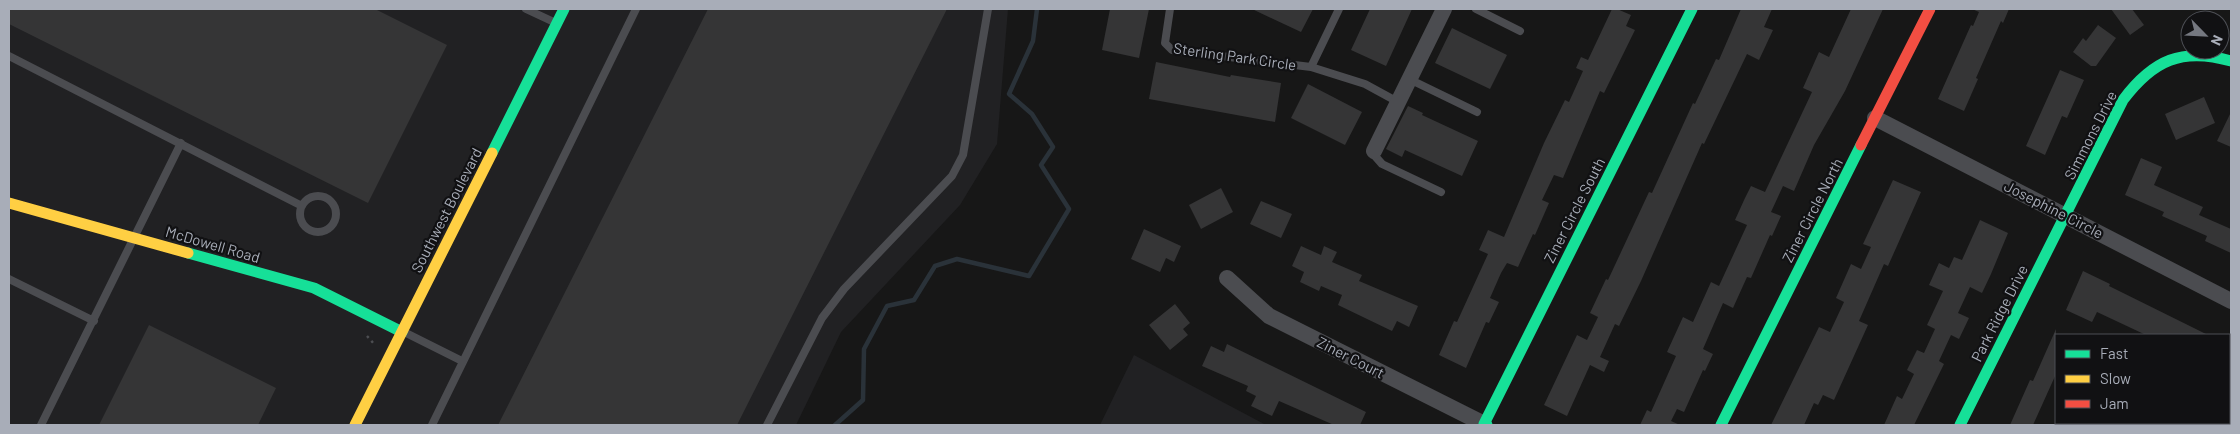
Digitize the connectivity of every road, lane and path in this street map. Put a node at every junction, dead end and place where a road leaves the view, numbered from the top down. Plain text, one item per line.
1 (526, 9) edge
2 (564, 9) edge
3 (636, 9) edge
4 (988, 9) edge
5 (1170, 9) edge
6 (1339, 9) edge
7 (1444, 9) edge
8 (1476, 9) edge
9 (1692, 9) edge
10 (1930, 9) edge
11 (557, 24) junction
12 (1520, 31) dead end
13 (9, 56) edge
14 (2231, 61) edge
15 (1312, 67) junction
16 (1409, 79) junction
17 (1398, 102) junction
18 (1477, 112) dead end
19 (1875, 118) junction
20 (181, 143) junction
21 (1374, 151) joint
22 (1441, 192) dead end
23 (9, 203) edge
24 (302, 206) junction
25 (2066, 215) junction
26 (136, 238) junction
27 (1226, 278) dead end
28 (9, 279) edge
29 (2231, 301) edge
30 (94, 321) junction
31 (402, 332) junction
32 (462, 361) junction
33 (1485, 424) edge
34 (42, 425) edge
35 (355, 425) edge
36 (432, 425) edge
37 (767, 425) edge
38 (1721, 425) edge
39 (1960, 425) edge

1 - 11 lane
2 - 11 street, Southwest Boulevard
3 - 32 lane
4 - 37 lane
5 - 15 lane, Sterling Park Circle
6 - 15 lane, Sterling Park Circle
7 - 16 street
8 - 12 lane
9 - 33 street, Ziner Circle South
10 - 19 street, Ziner Circle North
11 - 31 street, Southwest Boulevard
13 - 20 lane
14 - 25 street, Simmons Drive
15 - 17 lane, Sterling Park Circle
16 - 17 street
16 - 18 lane
17 - 21 street
19 - 25 street, Josephine Circle
19 - 38 street, Ziner Circle North
20 - 24 lane
20 - 26 lane
21 - 22 lane
23 - 26 street, McDowell Road
24 - 24 lane
25 - 29 street, Josephine Circle
25 - 39 street, Park Ridge Drive
26 - 30 lane
26 - 31 street, McDowell Road
27 - 33 street, Ziner Court
28 - 30 lane
30 - 34 lane
31 - 32 lane
31 - 35 street, Southwest Boulevard
32 - 36 lane

